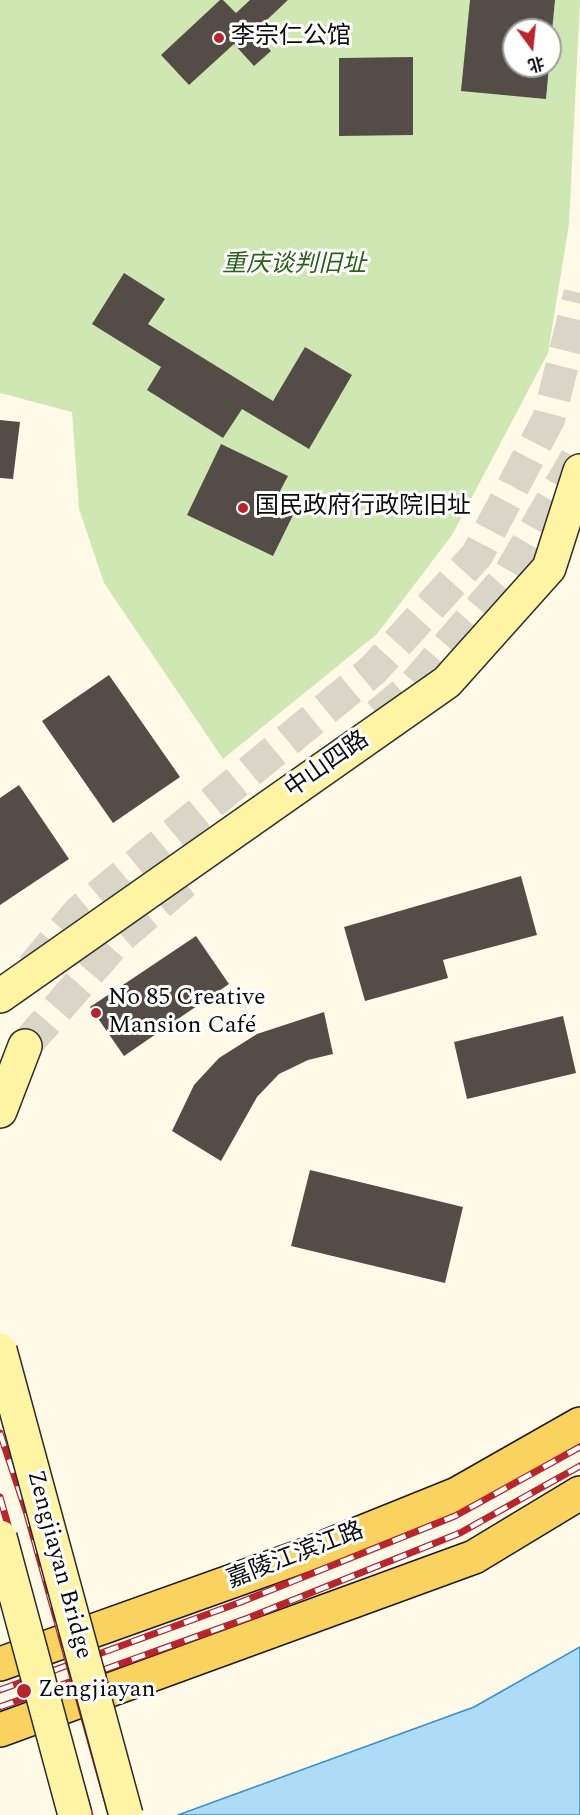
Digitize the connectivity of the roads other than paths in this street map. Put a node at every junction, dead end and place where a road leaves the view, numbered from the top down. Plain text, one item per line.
1 (580, 471) edge
2 (0, 996) edge
3 (25, 1046) tunnel mouth
4 (0, 1111) edge
5 (0, 1350) edge
6 (580, 1424) edge
7 (580, 1493) edge
8 (0, 1537) edge
9 (0, 1664) edge
10 (0, 1730) edge
11 (75, 1815) edge
12 (126, 1815) edge

1 - 2 main road, 中山四路
3 - 4 main road
5 - 12 main road, Zengjiayan Bridge, bridge
6 - 9 main road, 嘉陵江滨江路
7 - 10 main road
8 - 11 main road, Zengjiayan Bridge, bridge

